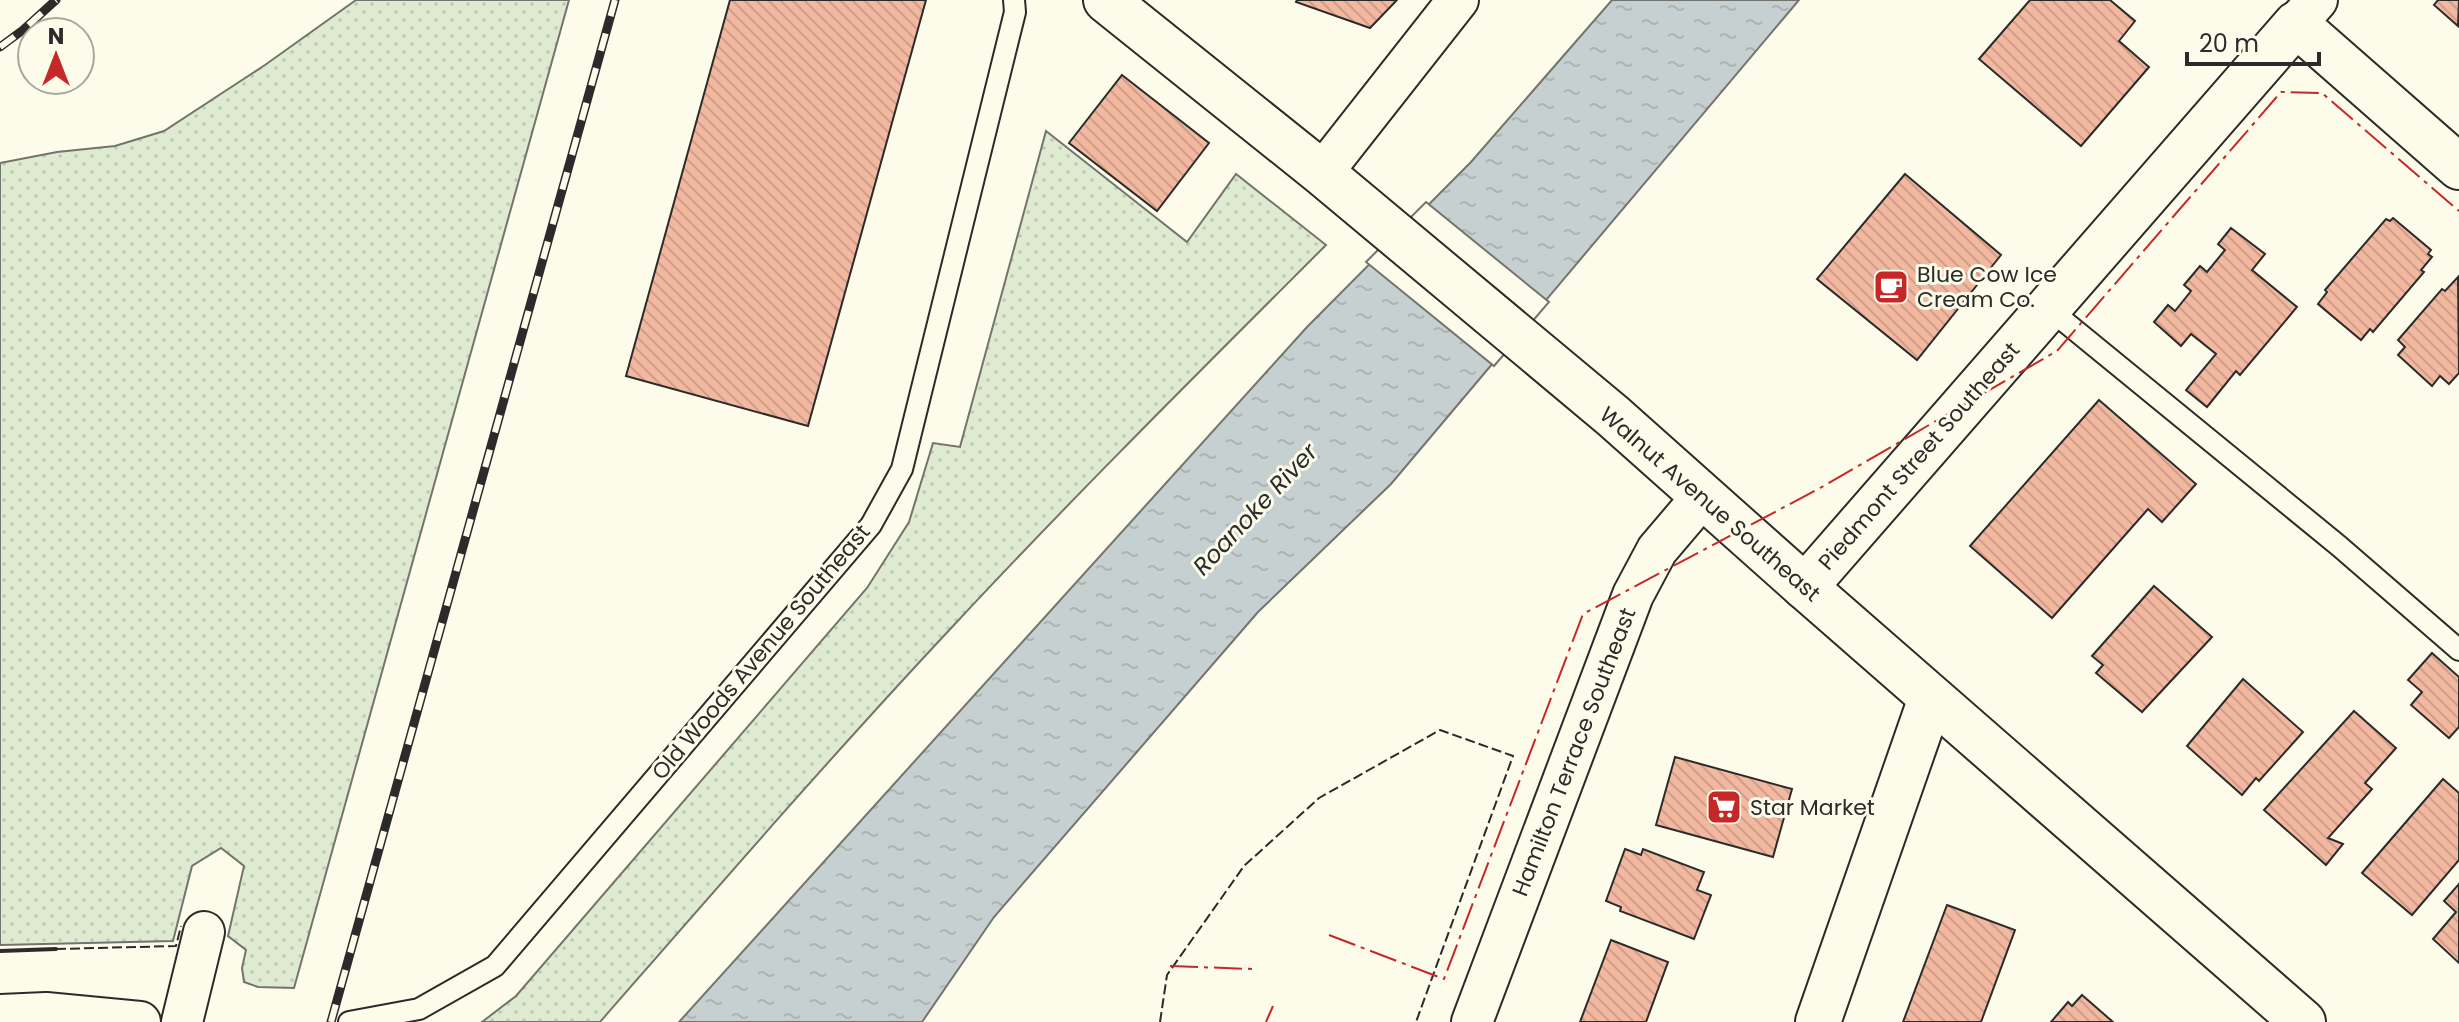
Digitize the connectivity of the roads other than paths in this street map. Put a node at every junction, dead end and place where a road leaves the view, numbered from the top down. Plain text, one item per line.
1 (1014, 0) edge
2 (1106, 0) edge
3 (1458, 0) edge
4 (2306, 12) edge
5 (2459, 167) edge
6 (1322, 173) junction
7 (2048, 308) junction
8 (1702, 497) junction
9 (1805, 587) junction
10 (2459, 650) edge
11 (1931, 698) junction
12 (204, 932) dead end
13 (0, 1015) edge
14 (140, 1022) edge
15 (182, 1022) edge
16 (349, 1022) edge
17 (1472, 1022) edge
18 (1818, 1022) edge
19 (2303, 1022) edge

1 - 16 lane, Old Woods Avenue Southeast
2 - 6 main road, Walnut Avenue Southeast
3 - 6 street
4 - 5 main road
4 - 7 main road, Piedmont Street Southeast
6 - 8 main road, Walnut Avenue Southeast
7 - 9 main road, Piedmont Street Southeast
7 - 10 lane
8 - 9 main road, Walnut Avenue Southeast
8 - 17 street, Hamilton Terrace Southeast
9 - 11 main road, Walnut Avenue Southeast
11 - 18 main road
11 - 19 main road, Walnut Avenue Southeast
12 - 15 street
13 - 14 street

